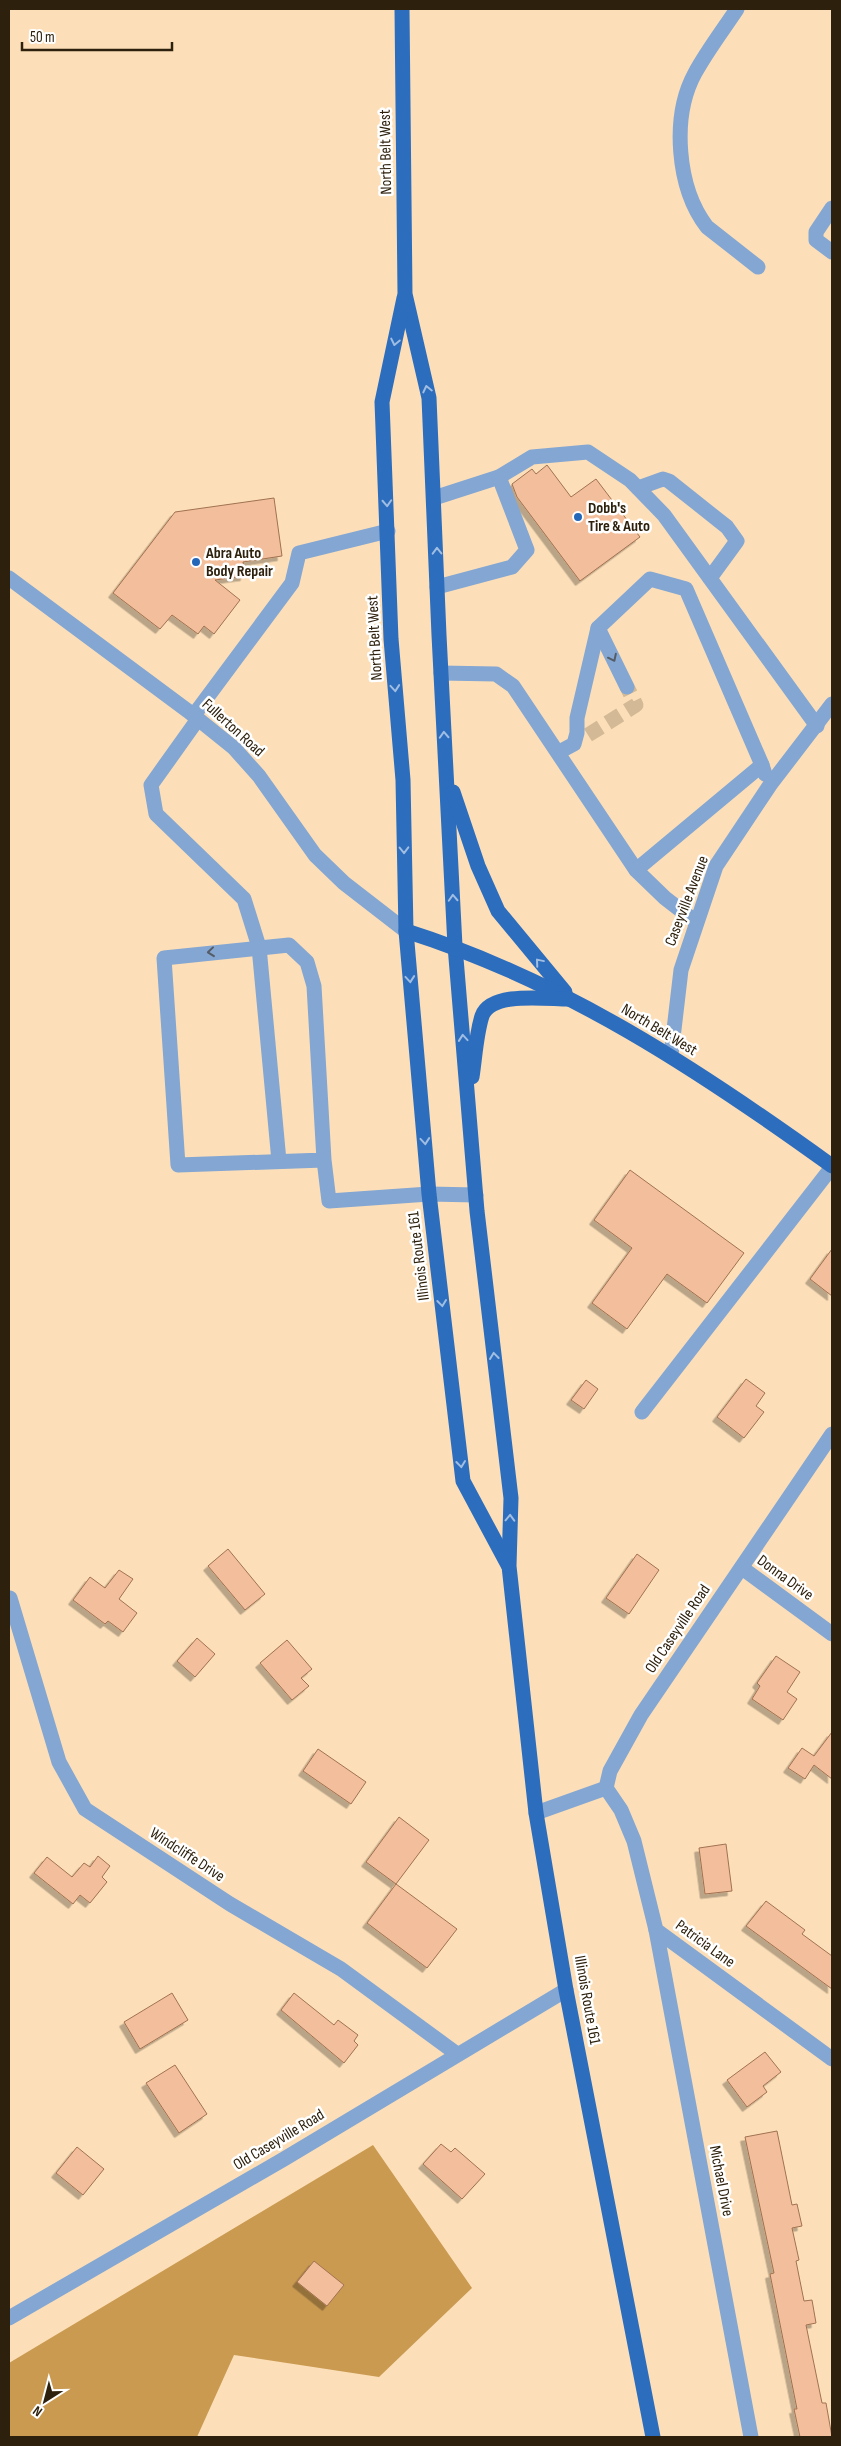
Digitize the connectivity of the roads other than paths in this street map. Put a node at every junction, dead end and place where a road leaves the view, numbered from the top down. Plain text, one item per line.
1 (402, 9) edge
2 (737, 9) edge
3 (832, 208) edge
4 (832, 252) edge
5 (758, 267) dead end
6 (405, 294) junction
7 (499, 477) junction
8 (638, 488) junction
9 (434, 498) junction
10 (388, 531) junction
11 (9, 578) edge
12 (710, 578) junction
13 (437, 587) junction
14 (598, 628) junction
15 (441, 673) junction
16 (627, 687) tunnel mouth
17 (832, 704) edge
18 (196, 717) junction
19 (817, 726) junction
20 (588, 735) tunnel mouth
21 (574, 744) junction
22 (559, 752) junction
23 (762, 765) junction
24 (447, 774) junction
25 (770, 785) junction
26 (636, 870) junction
27 (696, 922) junction
28 (406, 931) junction
29 (455, 946) junction
30 (259, 947) junction
31 (570, 999) junction
32 (670, 1055) junction
33 (468, 1101) junction
34 (324, 1160) junction
35 (279, 1161) junction
36 (832, 1166) edge
37 (430, 1194) junction
38 (476, 1195) junction
39 (642, 1412) dead end
40 (832, 1434) edge
41 (509, 1566) junction
42 (742, 1568) junction
43 (10, 1598) dead end
44 (832, 1634) edge
45 (606, 1788) junction
46 (536, 1813) junction
47 (656, 1930) junction
48 (566, 1990) junction
49 (457, 2054) junction
50 (832, 2059) edge
51 (9, 2318) edge
52 (653, 2437) edge
53 (751, 2437) edge

1 - 6 main road, North Belt West
2 - 5 street
3 - 4 street
9 -> 6 main road, North Belt West
6 -> 10 main road, North Belt West
7 - 8 street
7 - 9 street
7 - 13 street
8 - 12 street
8 - 12 street
13 -> 9 main road, North Belt West
10 - 18 street
10 -> 28 main road, North Belt West
11 - 18 street, Fullerton Road
12 - 19 street
13 - 15 main road, North Belt West
14 -> 16 street
14 - 21 street
14 - 23 street
15 - 22 street
24 -> 15 main road, North Belt West
17 - 19 street, Caseyville Avenue
18 - 28 street, Fullerton Road
18 - 30 street
19 - 25 street, Caseyville Avenue
20 - 21 street
21 - 22 street
22 - 26 street
23 - 25 street
23 - 26 street
29 -> 24 main road, North Belt West
31 -> 24 main road
25 - 27 street, Caseyville Avenue
26 - 27 street
27 - 32 street, Caseyville Avenue
28 - 29 main road, North Belt West
28 -> 37 main road, Illinois Route 161
29 - 31 main road, North Belt West
33 -> 29 main road, Illinois Route 161
30 - 34 street
30 - 35 street
30 -> 35 street
31 - 32 main road, North Belt West
31 - 33 main road
32 - 36 main road, North Belt West
33 - 38 main road, Illinois Route 161
34 - 35 street
34 - 37 street
36 - 39 street
37 - 38 street
37 -> 41 main road, Illinois Route 161
41 -> 38 main road, Illinois Route 161
40 - 42 street, Old Caseyville Road
41 - 46 main road, Illinois Route 161
42 - 44 street, Donna Drive
42 - 45 street, Old Caseyville Road
43 - 49 street, Windcliffe Drive
45 - 46 street
45 - 47 street, Patricia Lane
46 - 48 main road, Illinois Route 161
47 - 50 street, Patricia Lane
47 - 53 street, Michael Drive
48 - 49 street, Old Caseyville Road
48 - 52 main road, Illinois Route 161
49 - 51 street, Old Caseyville Road

